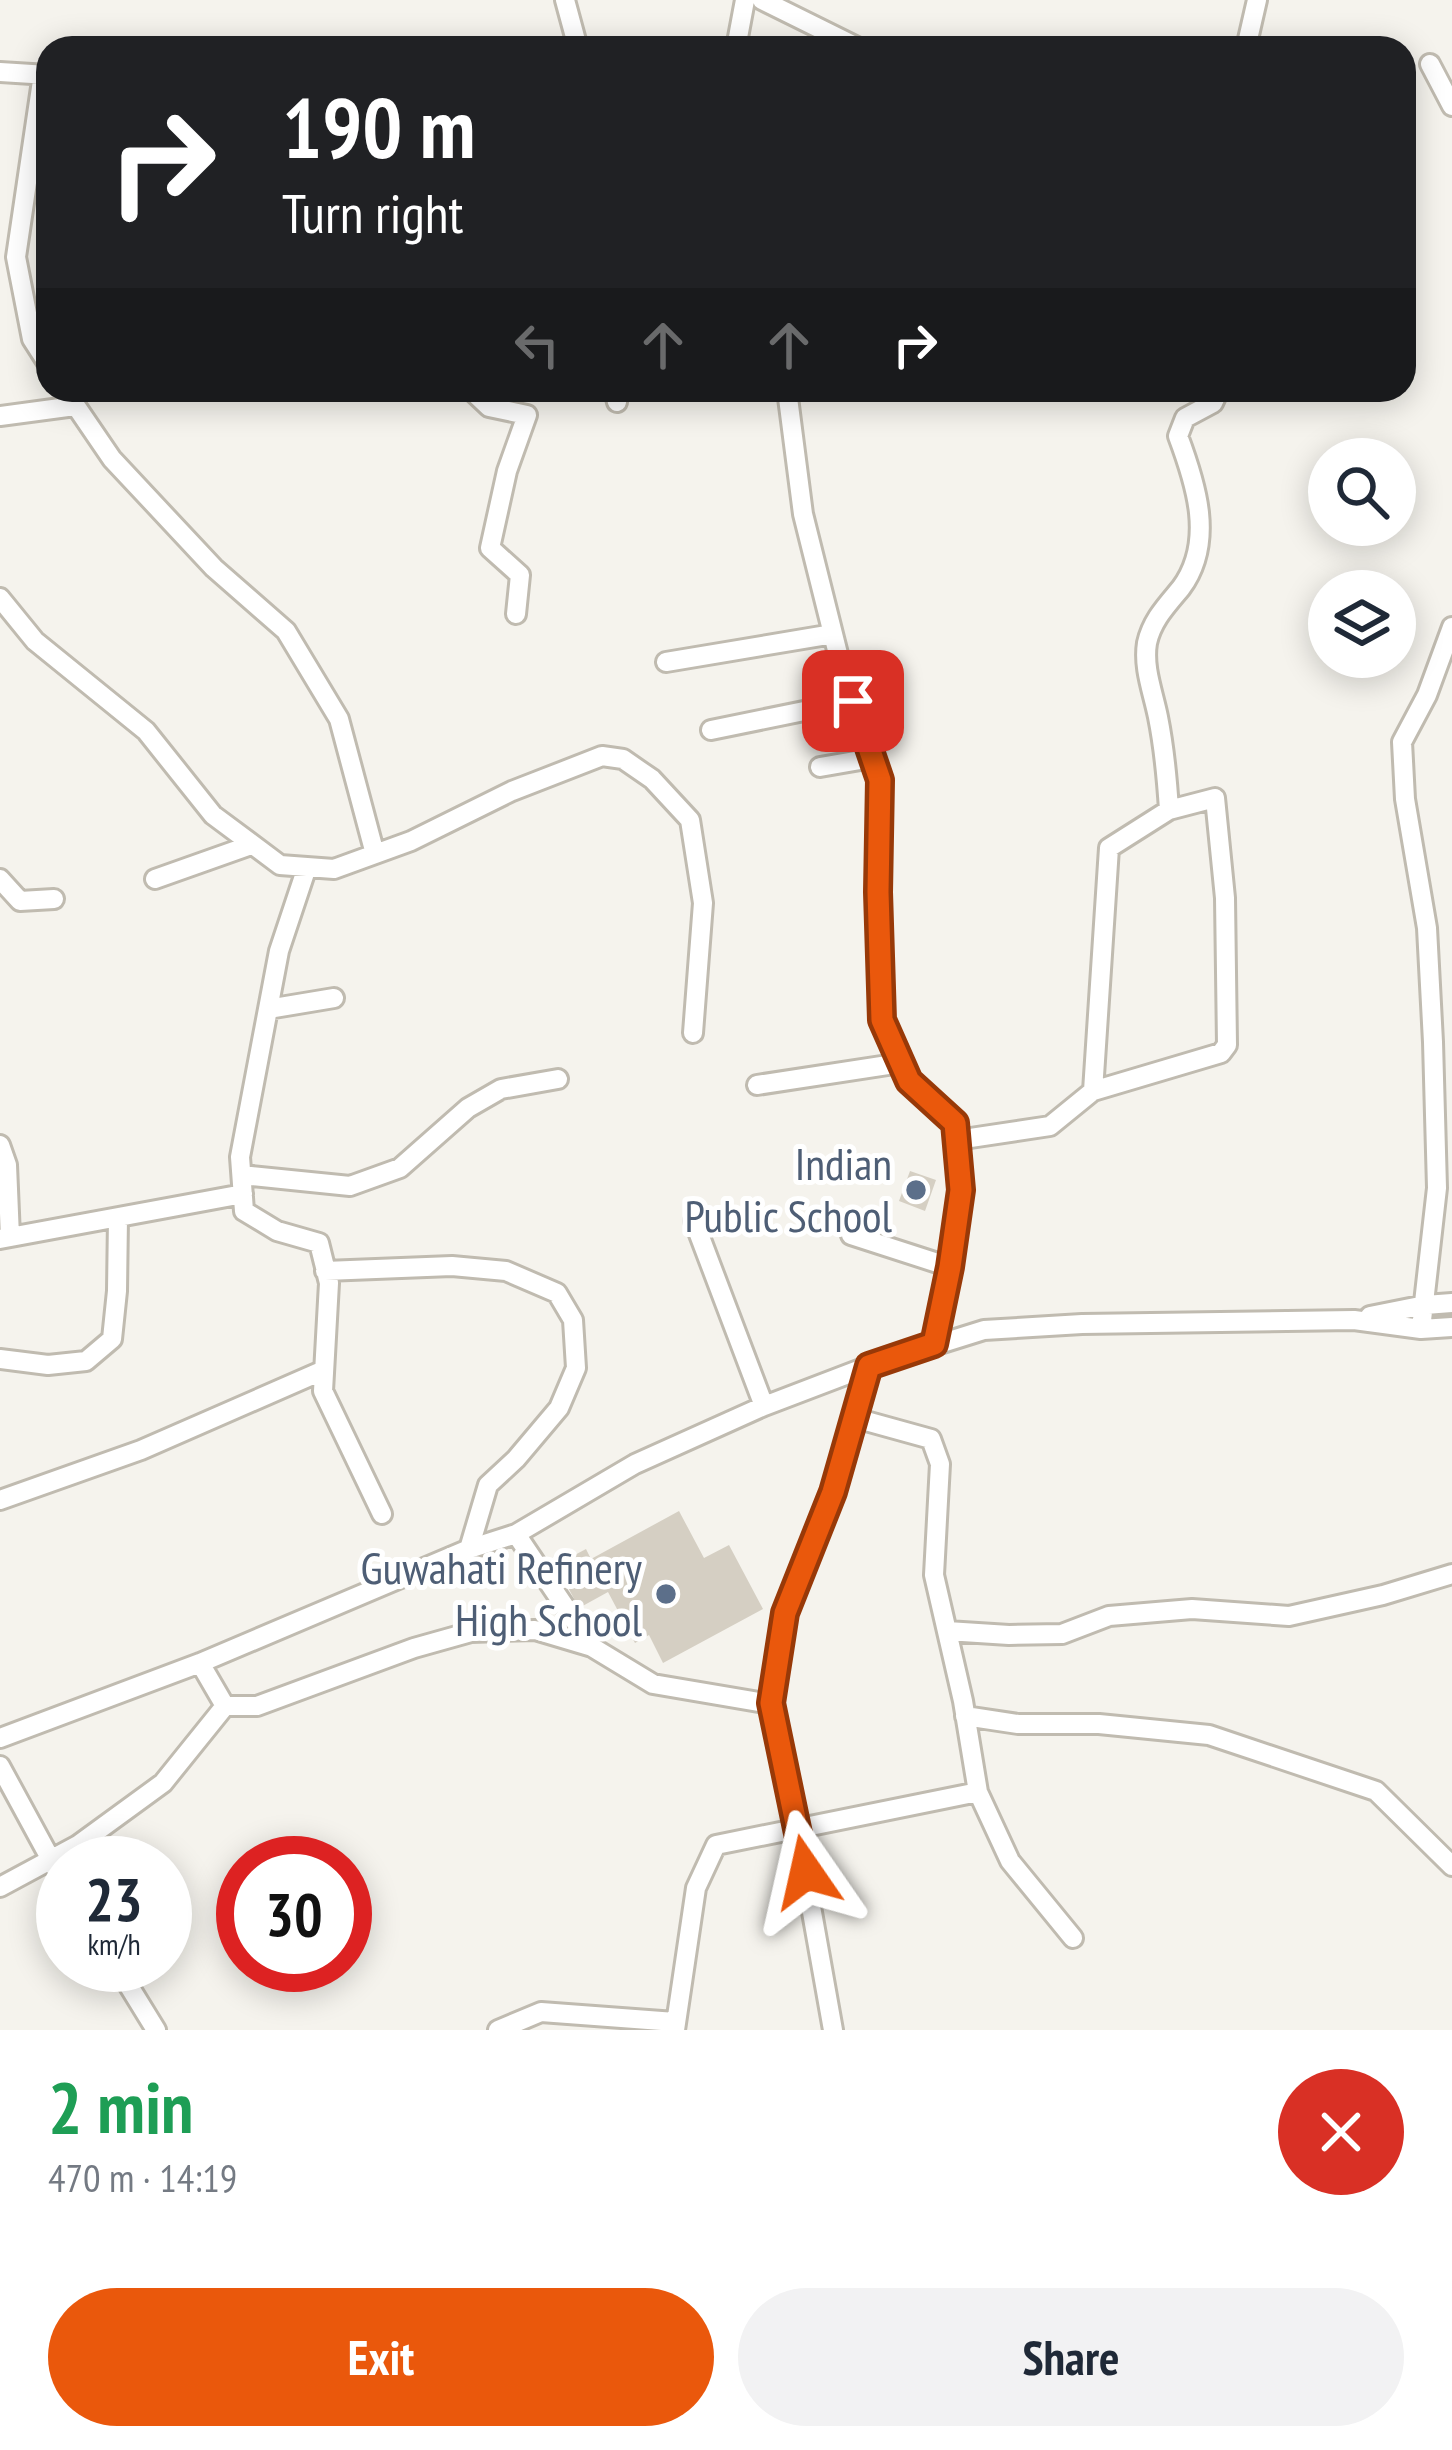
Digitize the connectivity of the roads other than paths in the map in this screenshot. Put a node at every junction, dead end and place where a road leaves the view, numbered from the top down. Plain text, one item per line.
1 (566, 0) edge
2 (745, 0) edge
3 (762, 0) edge
4 (1257, 0) edge
5 (575, 36) edge
6 (738, 36) edge
7 (835, 36) edge
8 (1249, 36) edge
9 (1430, 64) dead end
10 (0, 72) edge
11 (36, 74) edge
12 (1452, 106) edge
13 (36, 136) edge
14 (36, 345) edge
15 (54, 402) edge
16 (73, 402) edge
17 (484, 402) edge
18 (789, 402) edge
19 (1214, 402) edge
20 (0, 416) edge
21 (0, 598) edge
22 (516, 614) dead end
23 (1452, 627) edge
24 (833, 634) junction
25 (666, 662) dead end
26 (853, 701) junction
27 (711, 730) dead end
28 (872, 758) junction
29 (820, 767) dead end
30 (1169, 810) junction
31 (251, 845) junction
32 (375, 854) junction
33 (307, 867) junction
34 (155, 878) dead end
35 (0, 879) edge
36 (54, 899) dead end
37 (334, 998) dead end
38 (268, 1009) junction
39 (693, 1033) dead end
40 (901, 1063) junction
41 (558, 1079) dead end
42 (757, 1085) dead end
43 (1093, 1091) junction
44 (957, 1140) junction
45 (0, 1145) edge
46 (243, 1184) junction
47 (118, 1218) junction
48 (694, 1220) dead end
49 (851, 1235) dead end
50 (5, 1238) edge
51 (950, 1267) junction
52 (326, 1271) junction
53 (1452, 1303) edge
54 (1425, 1305) junction
55 (1354, 1319) junction
56 (1452, 1327) edge
57 (1421, 1329) junction
58 (934, 1344) junction
59 (0, 1359) edge
60 (869, 1366) junction
61 (324, 1370) junction
62 (764, 1406) junction
63 (856, 1418) junction
64 (0, 1500) edge
65 (382, 1514) dead end
66 (516, 1534) junction
67 (469, 1549) junction
68 (1452, 1574) edge
69 (947, 1631) junction
70 (592, 1647) junction
71 (200, 1663) junction
72 (771, 1703) junction
73 (225, 1706) junction
74 (965, 1716) junction
75 (3, 1730) edge
76 (0, 1766) edge
77 (978, 1792) junction
78 (797, 1828) junction
79 (36, 1836) edge
80 (89, 1836) edge
81 (1452, 1866) edge
82 (36, 1869) edge
83 (0, 1887) edge
84 (1073, 1938) dead end
85 (132, 1992) edge
86 (675, 2026) edge
87 (155, 2030) edge
88 (498, 2030) edge
89 (833, 2030) edge

1 - 5 street
2 - 6 street
3 - 7 street
4 - 8 street
9 - 12 street
10 - 11 street
13 - 14 street
15 - 20 street
16 - 32 street
17 - 22 street
18 - 24 street
19 - 30 street
21 - 31 street
23 - 54 street
24 - 25 street
24 - 26 street
26 - 27 street
26 - 28 street
28 - 29 street
28 - 40 street
30 - 43 street
30 - 43 street
31 - 33 street
31 - 34 street
32 - 33 street
32 - 39 street
33 - 38 street
35 - 36 street
37 - 38 street
38 - 46 street
40 - 42 street
40 - 44 street
41 - 46 street
43 - 44 street
44 - 51 street
45 - 50 street
46 - 47 street
46 - 52 street
47 - 50 street
47 - 59 street
48 - 62 street
49 - 51 street
51 - 58 street
52 - 61 street
52 - 67 street
53 - 54 street
54 - 55 street
54 - 57 street
55 - 57 street
55 - 58 street
56 - 57 street
58 - 60 street
60 - 62 street
60 - 63 street
61 - 64 street
61 - 65 street
62 - 66 street
63 - 69 street
63 - 72 street
66 - 67 street
66 - 70 street
67 - 71 street
68 - 69 street
69 - 74 street
70 - 72 street
70 - 73 street
71 - 73 street
71 - 75 street
72 - 78 street
73 - 80 street
74 - 77 street
74 - 81 street
76 - 79 street
77 - 78 street
77 - 84 street
78 - 86 street
78 - 89 street
82 - 83 street
85 - 87 street
86 - 88 street

